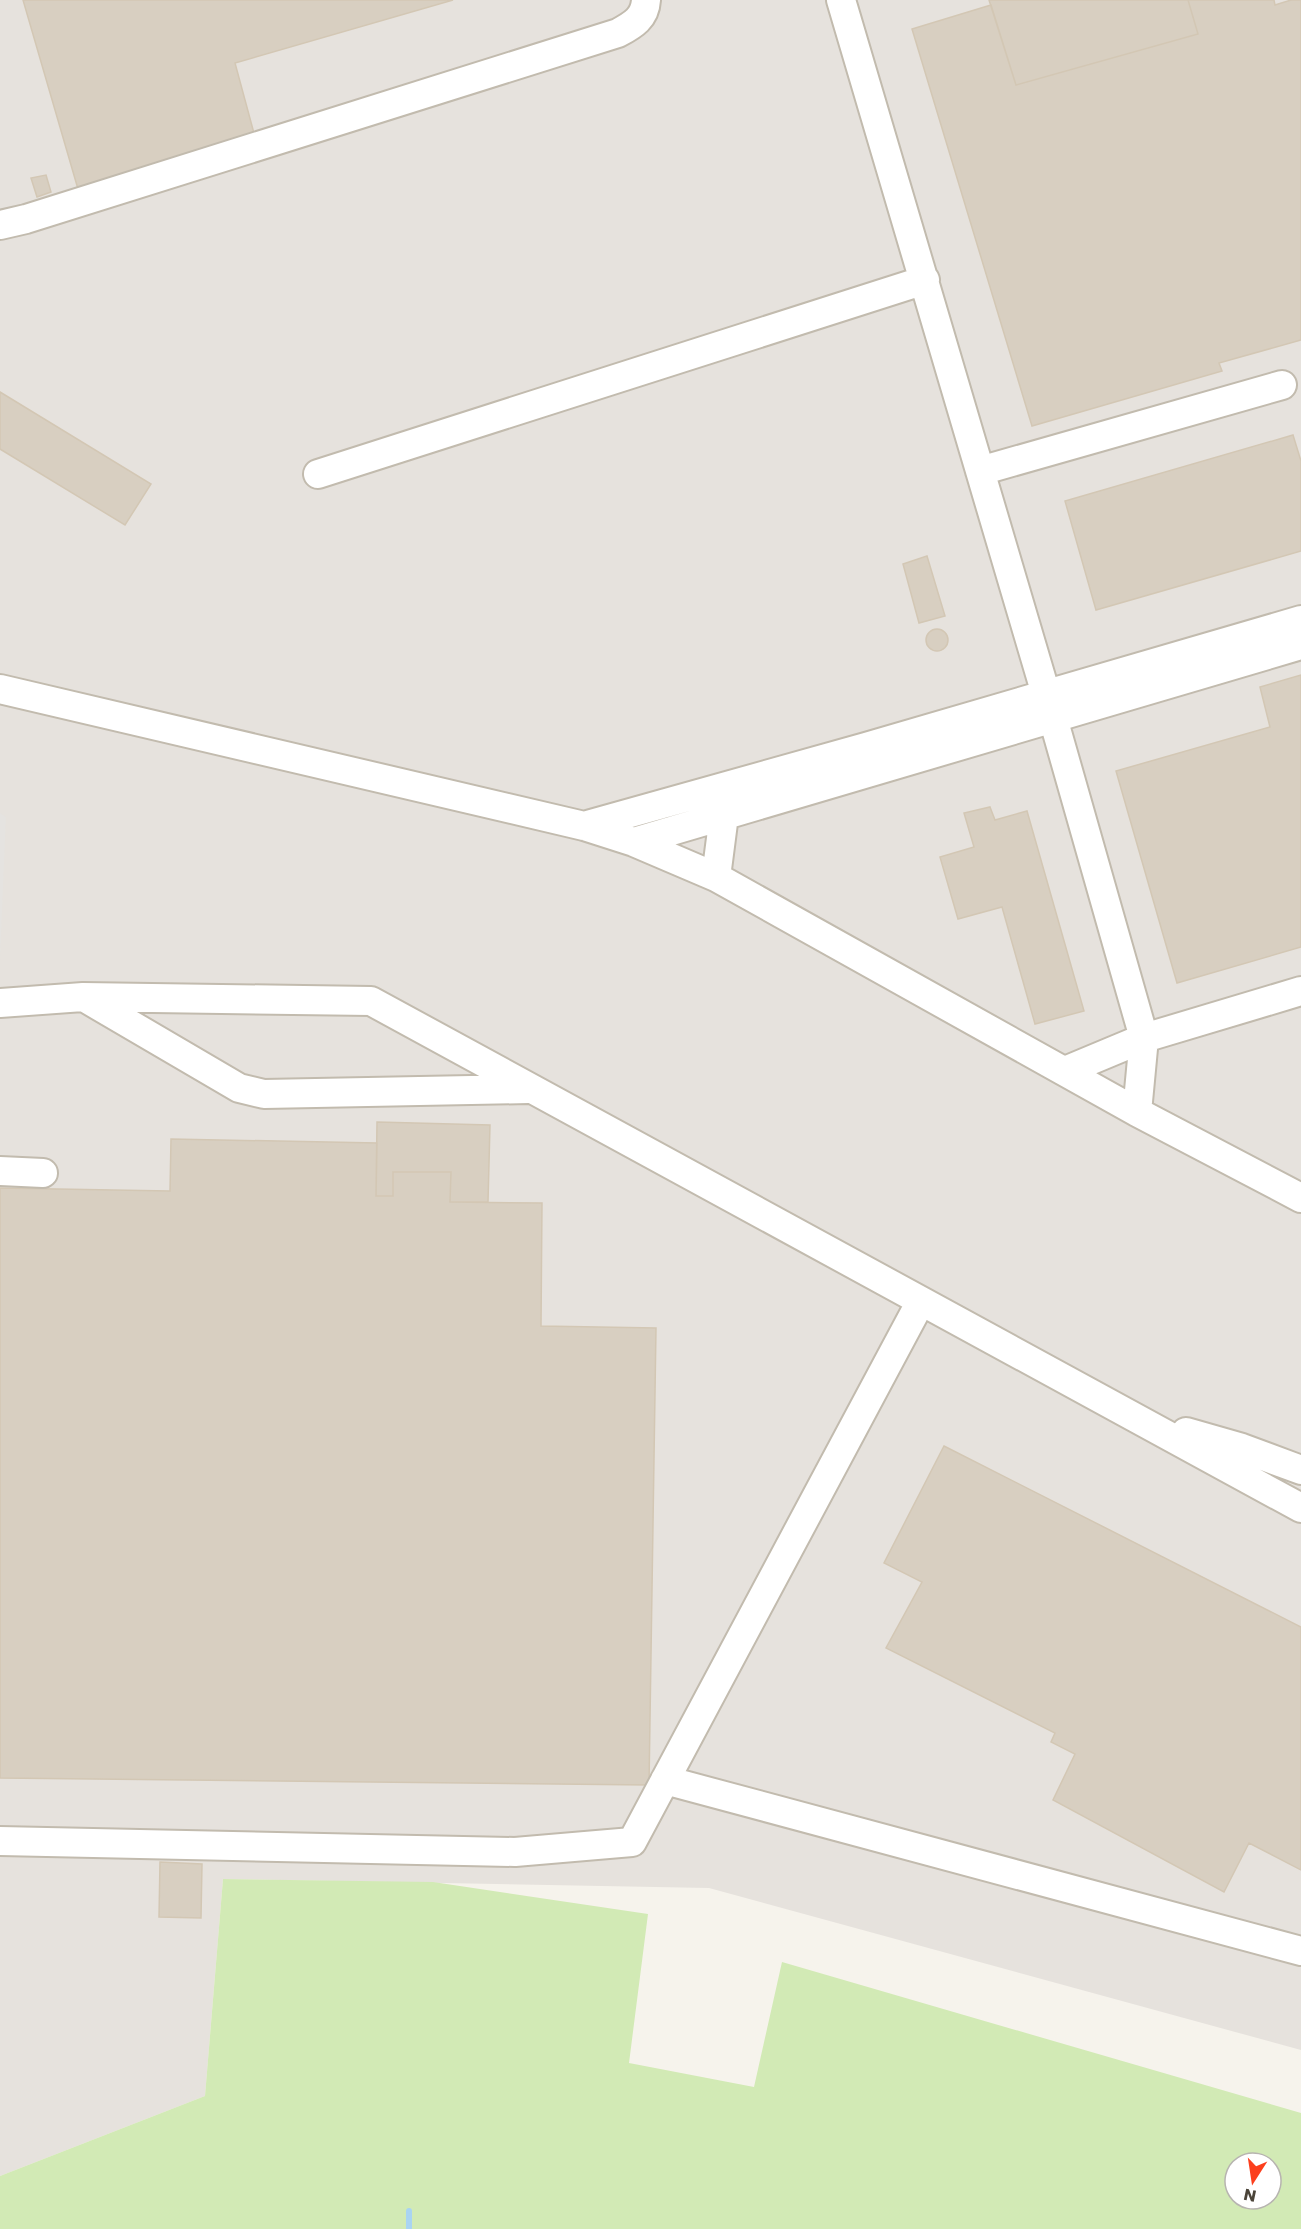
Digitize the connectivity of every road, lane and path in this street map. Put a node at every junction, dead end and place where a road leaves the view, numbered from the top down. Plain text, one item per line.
1 (646, 0) edge
2 (841, 0) edge
3 (0, 225) edge
4 (925, 280) junction
5 (1282, 385) dead end
6 (980, 471) junction
7 (318, 474) dead end
8 (1301, 620) edge
9 (1301, 645) edge
10 (0, 688) edge
11 (1049, 706) junction
12 (870, 759) junction
13 (724, 815) junction
14 (584, 826) junction
15 (634, 842) junction
16 (716, 877) junction
17 (1301, 991) edge
18 (83, 997) junction
19 (0, 1003) edge
20 (1144, 1038) junction
21 (1065, 1071) junction
22 (531, 1089) junction
23 (1137, 1112) junction
24 (0, 1172) edge
25 (43, 1173) dead end
26 (1301, 1198) edge
27 (921, 1301) junction
28 (1137, 1419) junction
29 (1301, 1470) edge
30 (1301, 1508) edge
31 (665, 1780) junction
32 (0, 1841) edge
33 (1301, 1952) edge

1 - 3 lane
2 - 4 lane
4 - 6 lane
4 - 7 lane
5 - 6 lane
6 - 11 lane
8 - 11 lane
9 - 11 lane
10 - 14 lane
11 - 12 lane
11 - 20 lane
12 - 13 lane
12 - 14 lane
13 - 15 lane
13 - 16 lane
14 - 15 lane
15 - 16 lane
16 - 21 lane
17 - 20 lane
18 - 19 lane
18 - 22 lane
18 - 22 lane
20 - 21 lane
20 - 23 lane
21 - 23 lane
22 - 27 lane
23 - 26 lane
24 - 25 lane
27 - 28 lane
27 - 31 lane
28 - 29 lane
28 - 30 lane
31 - 32 lane
31 - 33 lane

